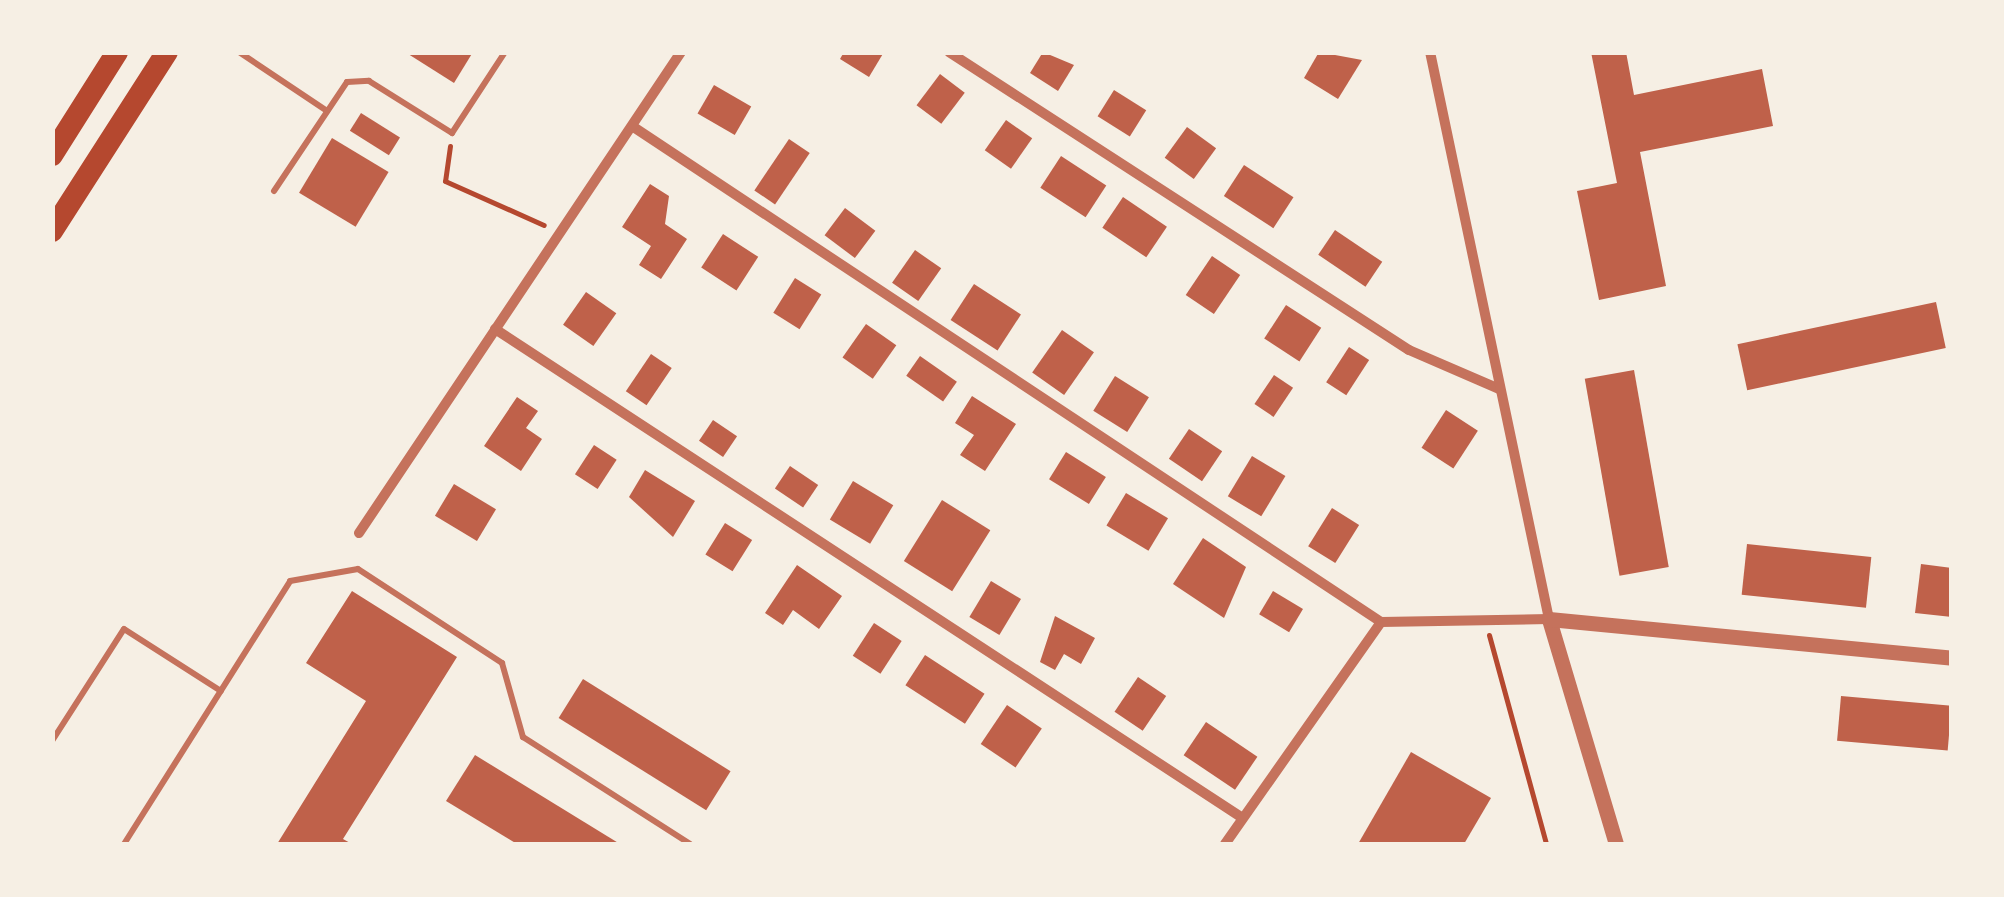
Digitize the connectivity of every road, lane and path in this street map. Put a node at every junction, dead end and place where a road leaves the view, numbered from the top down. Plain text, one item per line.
1 (117, 52) edge
2 (168, 52) edge
3 (239, 52) edge
4 (505, 52) edge
5 (681, 52) edge
6 (949, 52) edge
7 (1430, 52) edge
8 (327, 111) junction
9 (635, 128) junction
10 (452, 133) junction
11 (52, 155) edge
12 (274, 191) dead end
13 (52, 231) edge
14 (562, 233) junction
15 (495, 329) junction
16 (1498, 389) junction
17 (359, 533) dead end
18 (1549, 619) junction
19 (1485, 620) junction
20 (1381, 622) junction
21 (1952, 658) edge
22 (221, 691) junction
23 (52, 741) edge
24 (1241, 817) junction
25 (124, 844) edge
26 (690, 844) edge
27 (1225, 844) edge
28 (1546, 844) edge
29 (1616, 844) edge

1 - 11 highway
2 - 13 highway
3 - 8 lane
4 - 10 lane
5 - 9 street
6 - 16 street
7 - 16 street
8 - 10 lane
8 - 12 lane
9 - 14 street
9 - 20 street
10 - 14 path
14 - 15 street
15 - 17 street
15 - 24 street
16 - 18 street
18 - 19 street
18 - 21 street
18 - 29 street
19 - 20 street
19 - 28 path
20 - 24 street
22 - 23 lane
22 - 25 lane
22 - 26 lane
24 - 27 street

